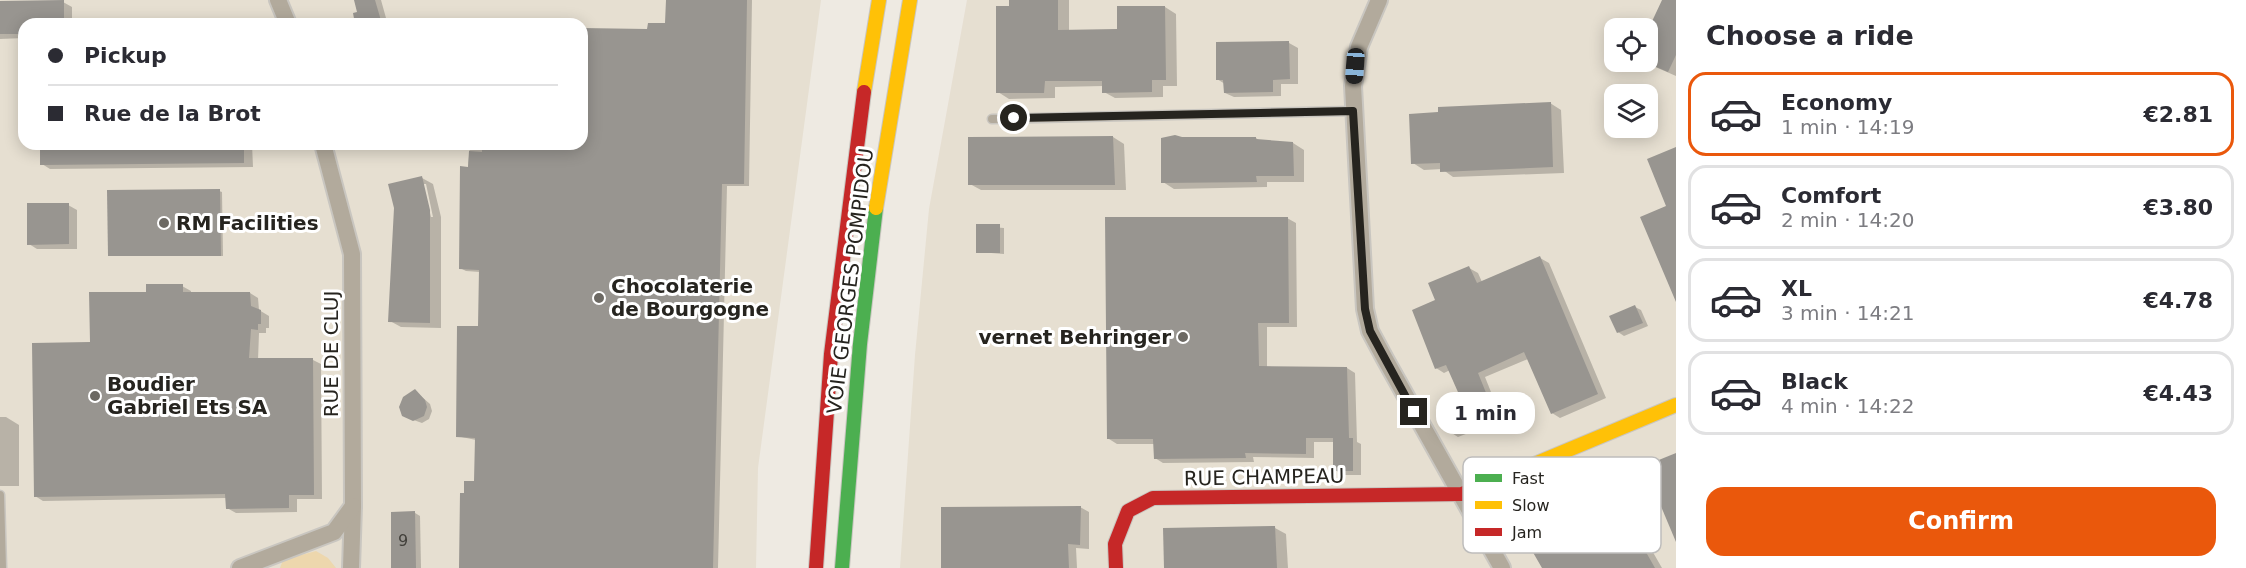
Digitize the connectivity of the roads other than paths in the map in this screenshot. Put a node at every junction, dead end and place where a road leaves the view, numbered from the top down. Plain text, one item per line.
1 (278, 0) edge
2 (879, 0) edge
3 (910, 0) edge
4 (924, 0) edge
5 (1379, 0) edge
6 (286, 18) edge
7 (1353, 111) junction
8 (992, 119) dead end
9 (890, 124) junction
10 (325, 150) edge
11 (1676, 405) edge
12 (1551, 457) edge
13 (1462, 494) joint
14 (0, 495) edge
15 (353, 506) junction
16 (1494, 553) edge
17 (2, 568) edge
18 (240, 568) edge
19 (351, 568) edge
20 (816, 568) edge
21 (842, 568) edge
22 (1116, 568) edge
23 (1502, 568) edge

1 - 6 street
2 - 20 main road, VOIE GEORGES POMPIDOU
3 - 9 main road, VOIE GEORGES POMPIDOU
4 - 9 main road
5 - 7 street
7 - 8 lane
7 - 13 street
9 - 21 main road, VOIE GEORGES POMPIDOU
10 - 15 street, RUE DE CLUJ
11 - 12 main road
13 - 22 main road, RUE CHAMPEAU
14 - 17 lane
15 - 18 street
15 - 19 street, RUE DE CLUJ
16 - 23 street

